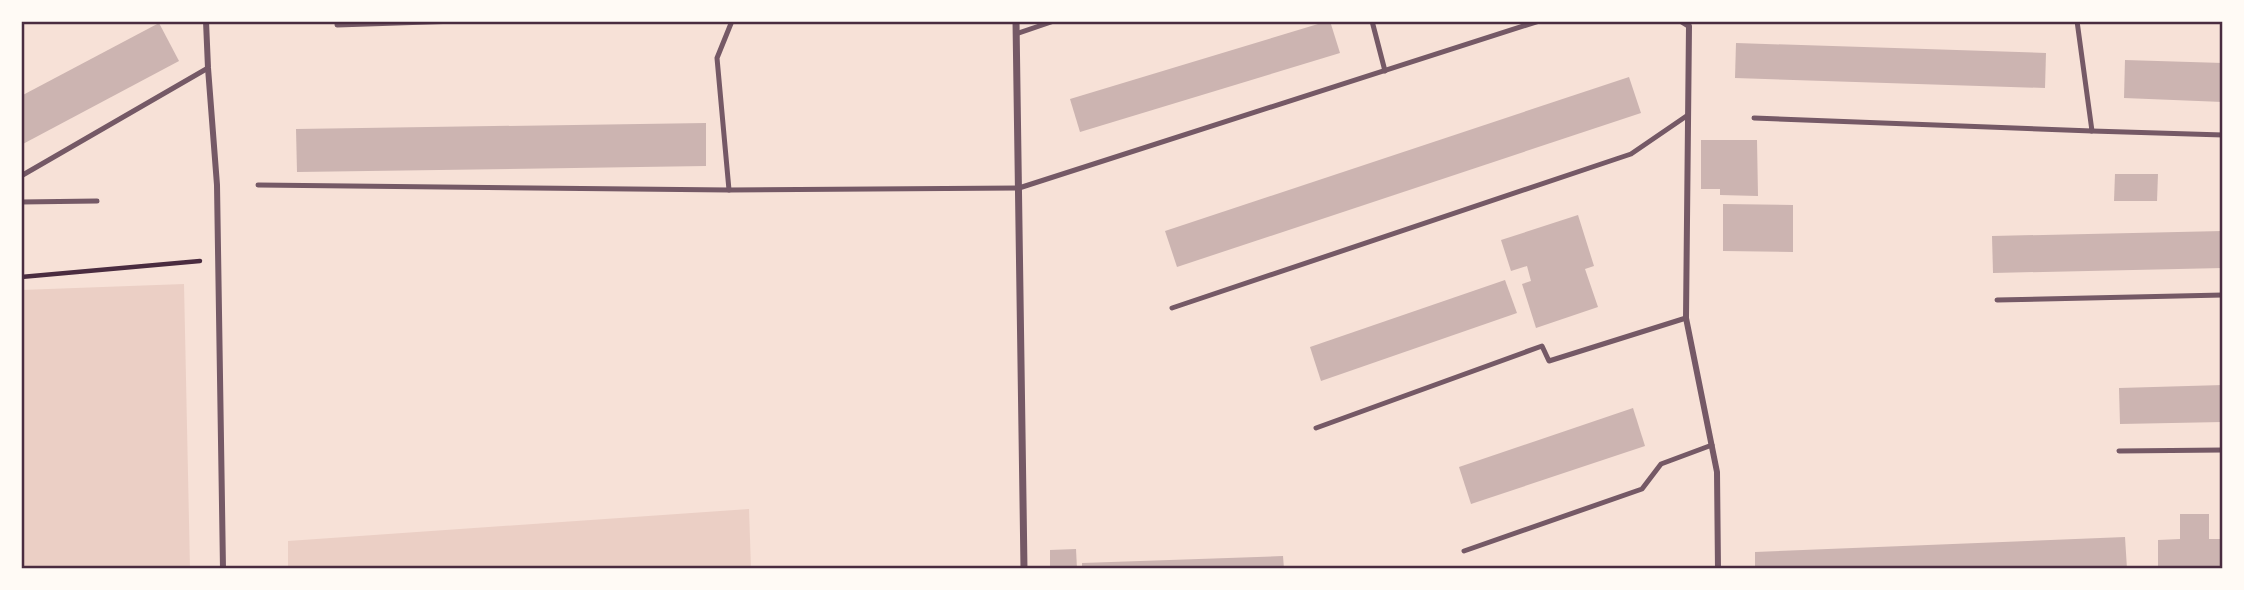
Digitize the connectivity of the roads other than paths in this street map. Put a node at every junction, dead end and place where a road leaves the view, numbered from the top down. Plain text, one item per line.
1 (206, 21) edge
2 (458, 21) edge
3 (733, 21) edge
4 (1016, 21) edge
5 (1054, 21) edge
6 (1372, 21) edge
7 (1539, 21) edge
8 (1681, 21) edge
9 (2077, 21) edge
10 (337, 25) dead end
11 (1016, 34) junction
12 (208, 68) junction
13 (1385, 71) junction
14 (1688, 115) junction
15 (1754, 118) dead end
16 (2092, 131) junction
17 (2223, 135) edge
18 (21, 176) edge
19 (258, 185) dead end
20 (1019, 188) junction
21 (729, 190) junction
22 (97, 201) dead end
23 (21, 202) edge
24 (2223, 295) edge
25 (1997, 300) dead end
26 (1172, 307) dead end
27 (1686, 318) junction
28 (1316, 428) dead end
29 (1712, 445) junction
30 (2223, 450) edge
31 (2119, 452) dead end
32 (1464, 551) dead end
33 (223, 569) edge
34 (1024, 569) edge
35 (1718, 569) edge

1 - 12 street
2 - 10 lane
3 - 21 lane
4 - 11 street
5 - 11 lane
6 - 13 lane
7 - 13 lane
8 - 14 street
9 - 16 lane
11 - 20 street
12 - 18 lane
12 - 33 street
13 - 20 lane
14 - 26 lane
14 - 27 street
15 - 16 lane
16 - 17 lane
19 - 21 lane
20 - 21 lane
20 - 34 street
22 - 23 lane
24 - 25 lane
27 - 28 lane
27 - 29 street
29 - 32 lane
29 - 35 street
30 - 31 lane

